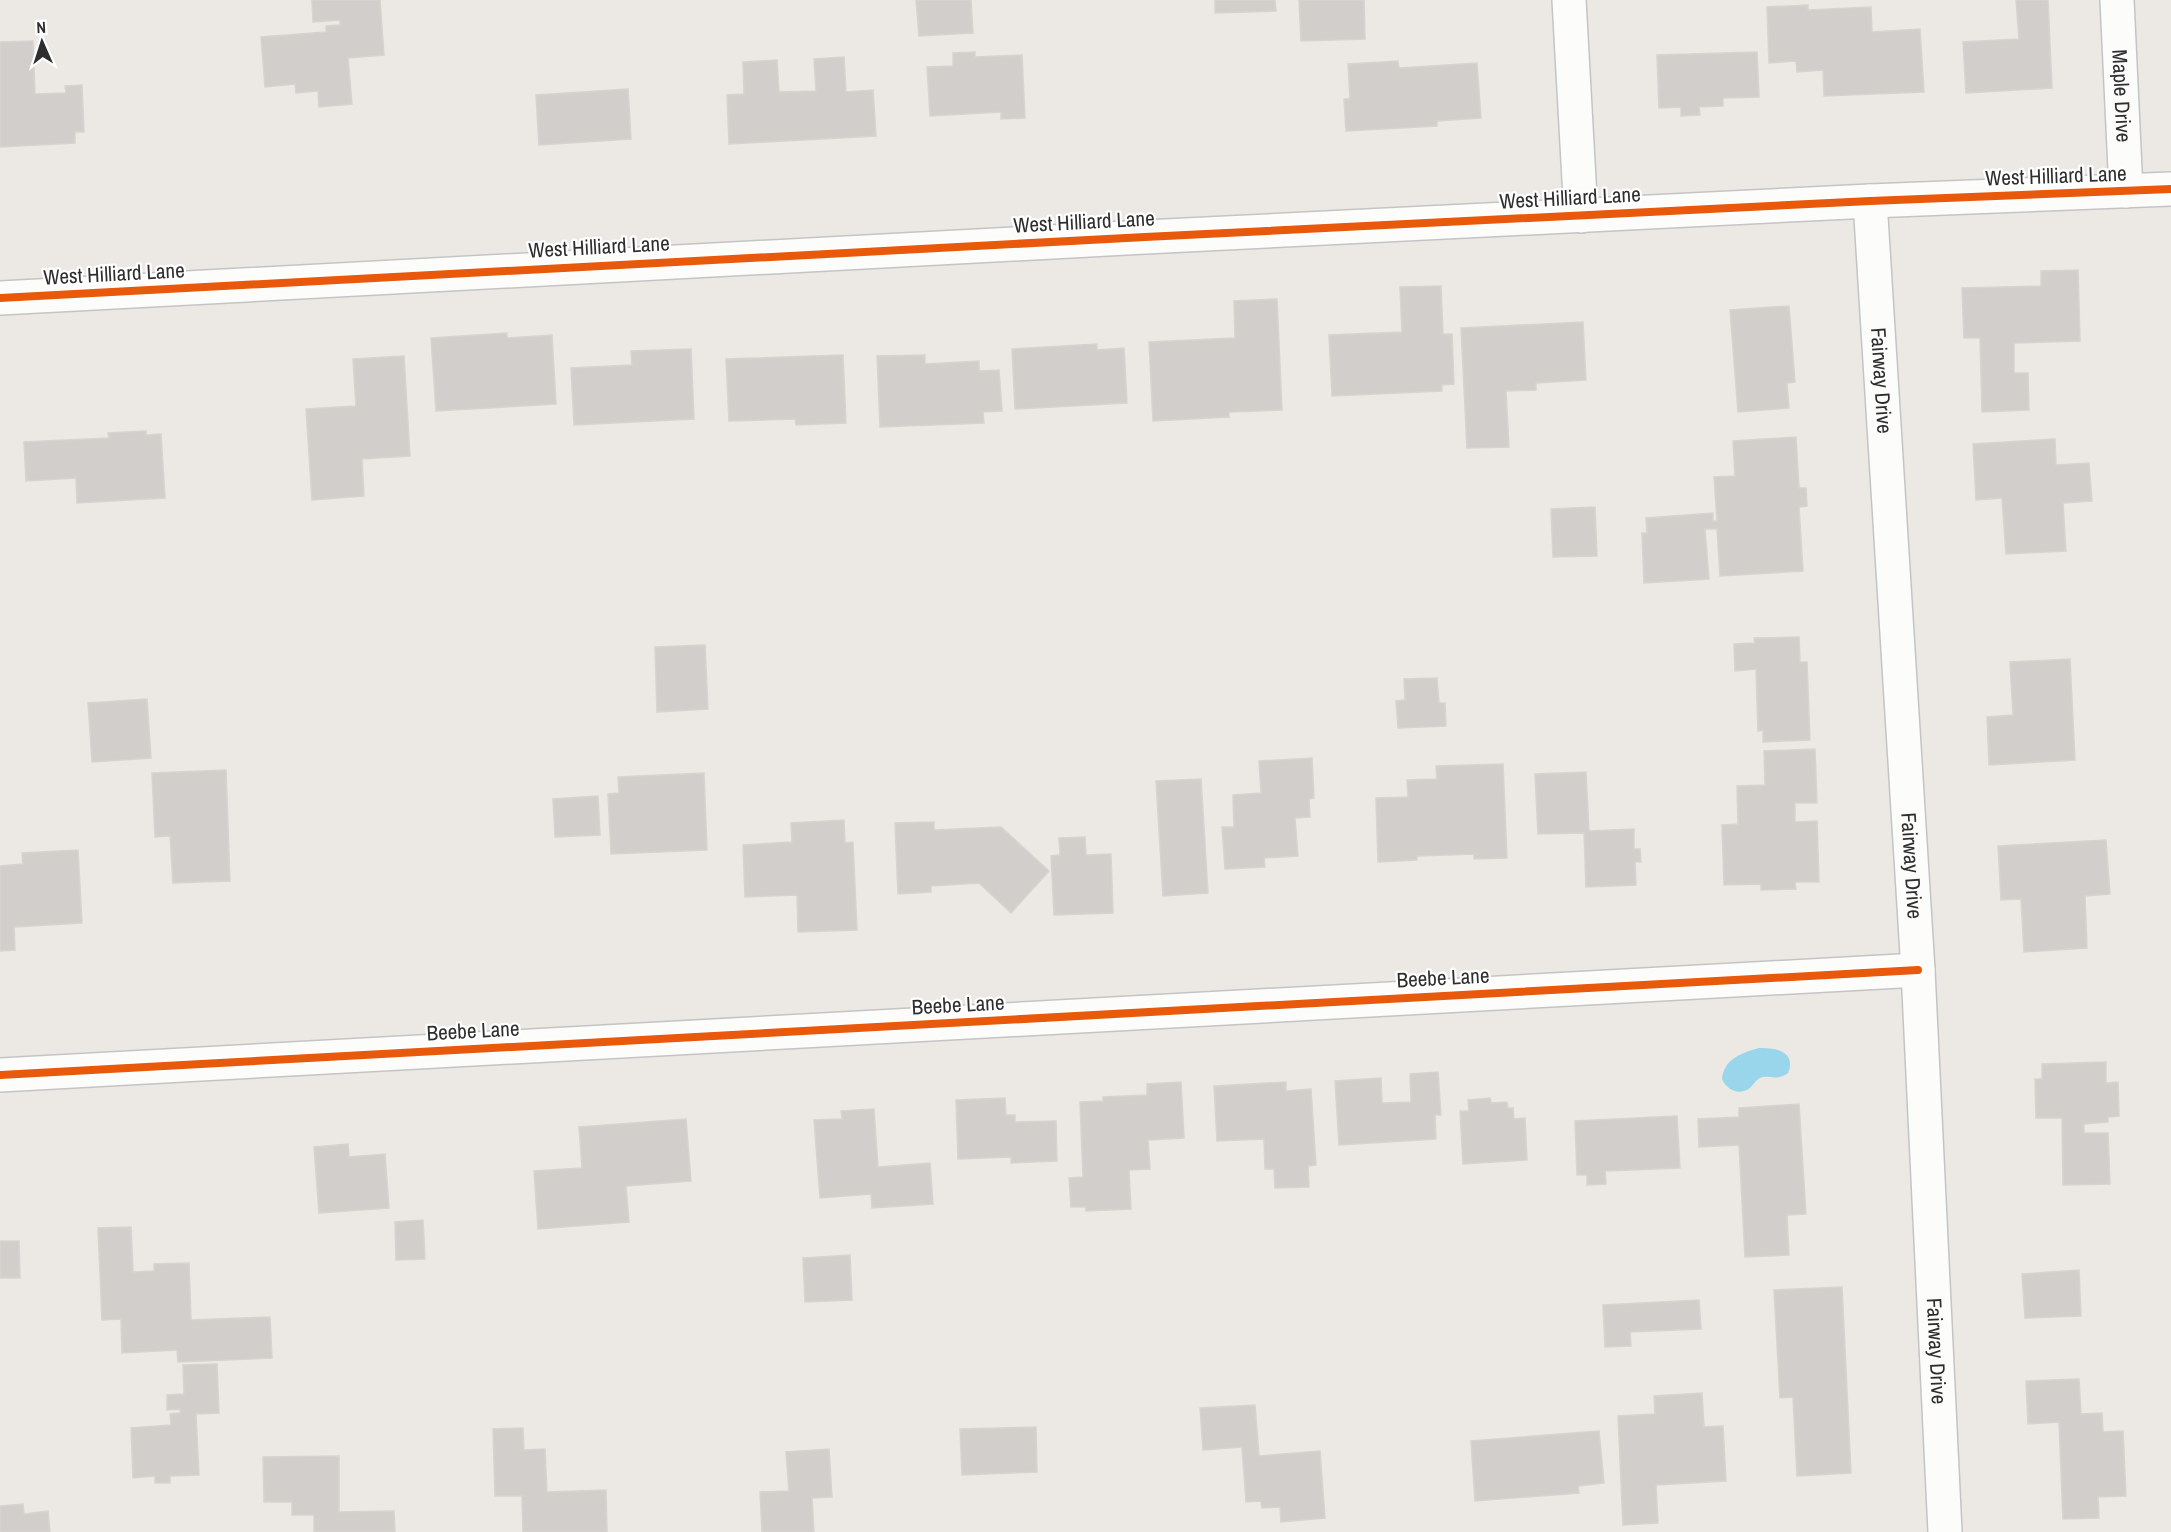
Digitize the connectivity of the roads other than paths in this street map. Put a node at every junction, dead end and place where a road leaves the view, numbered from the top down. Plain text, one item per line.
1 (1569, 0) edge
2 (2117, 0) edge
3 (2171, 189) edge
4 (2126, 191) junction
5 (1870, 201) junction
6 (1581, 216) junction
7 (0, 298) edge
8 (1917, 970) junction
9 (0, 1075) edge
10 (1945, 1532) edge

1 - 6 street
2 - 4 street, Maple Drive
3 - 4 street, West Hilliard Lane
4 - 5 street, West Hilliard Lane
5 - 6 street, West Hilliard Lane
5 - 8 street, Fairway Drive
6 - 7 street, West Hilliard Lane
8 - 9 street, Beebe Lane
8 - 10 street, Fairway Drive

